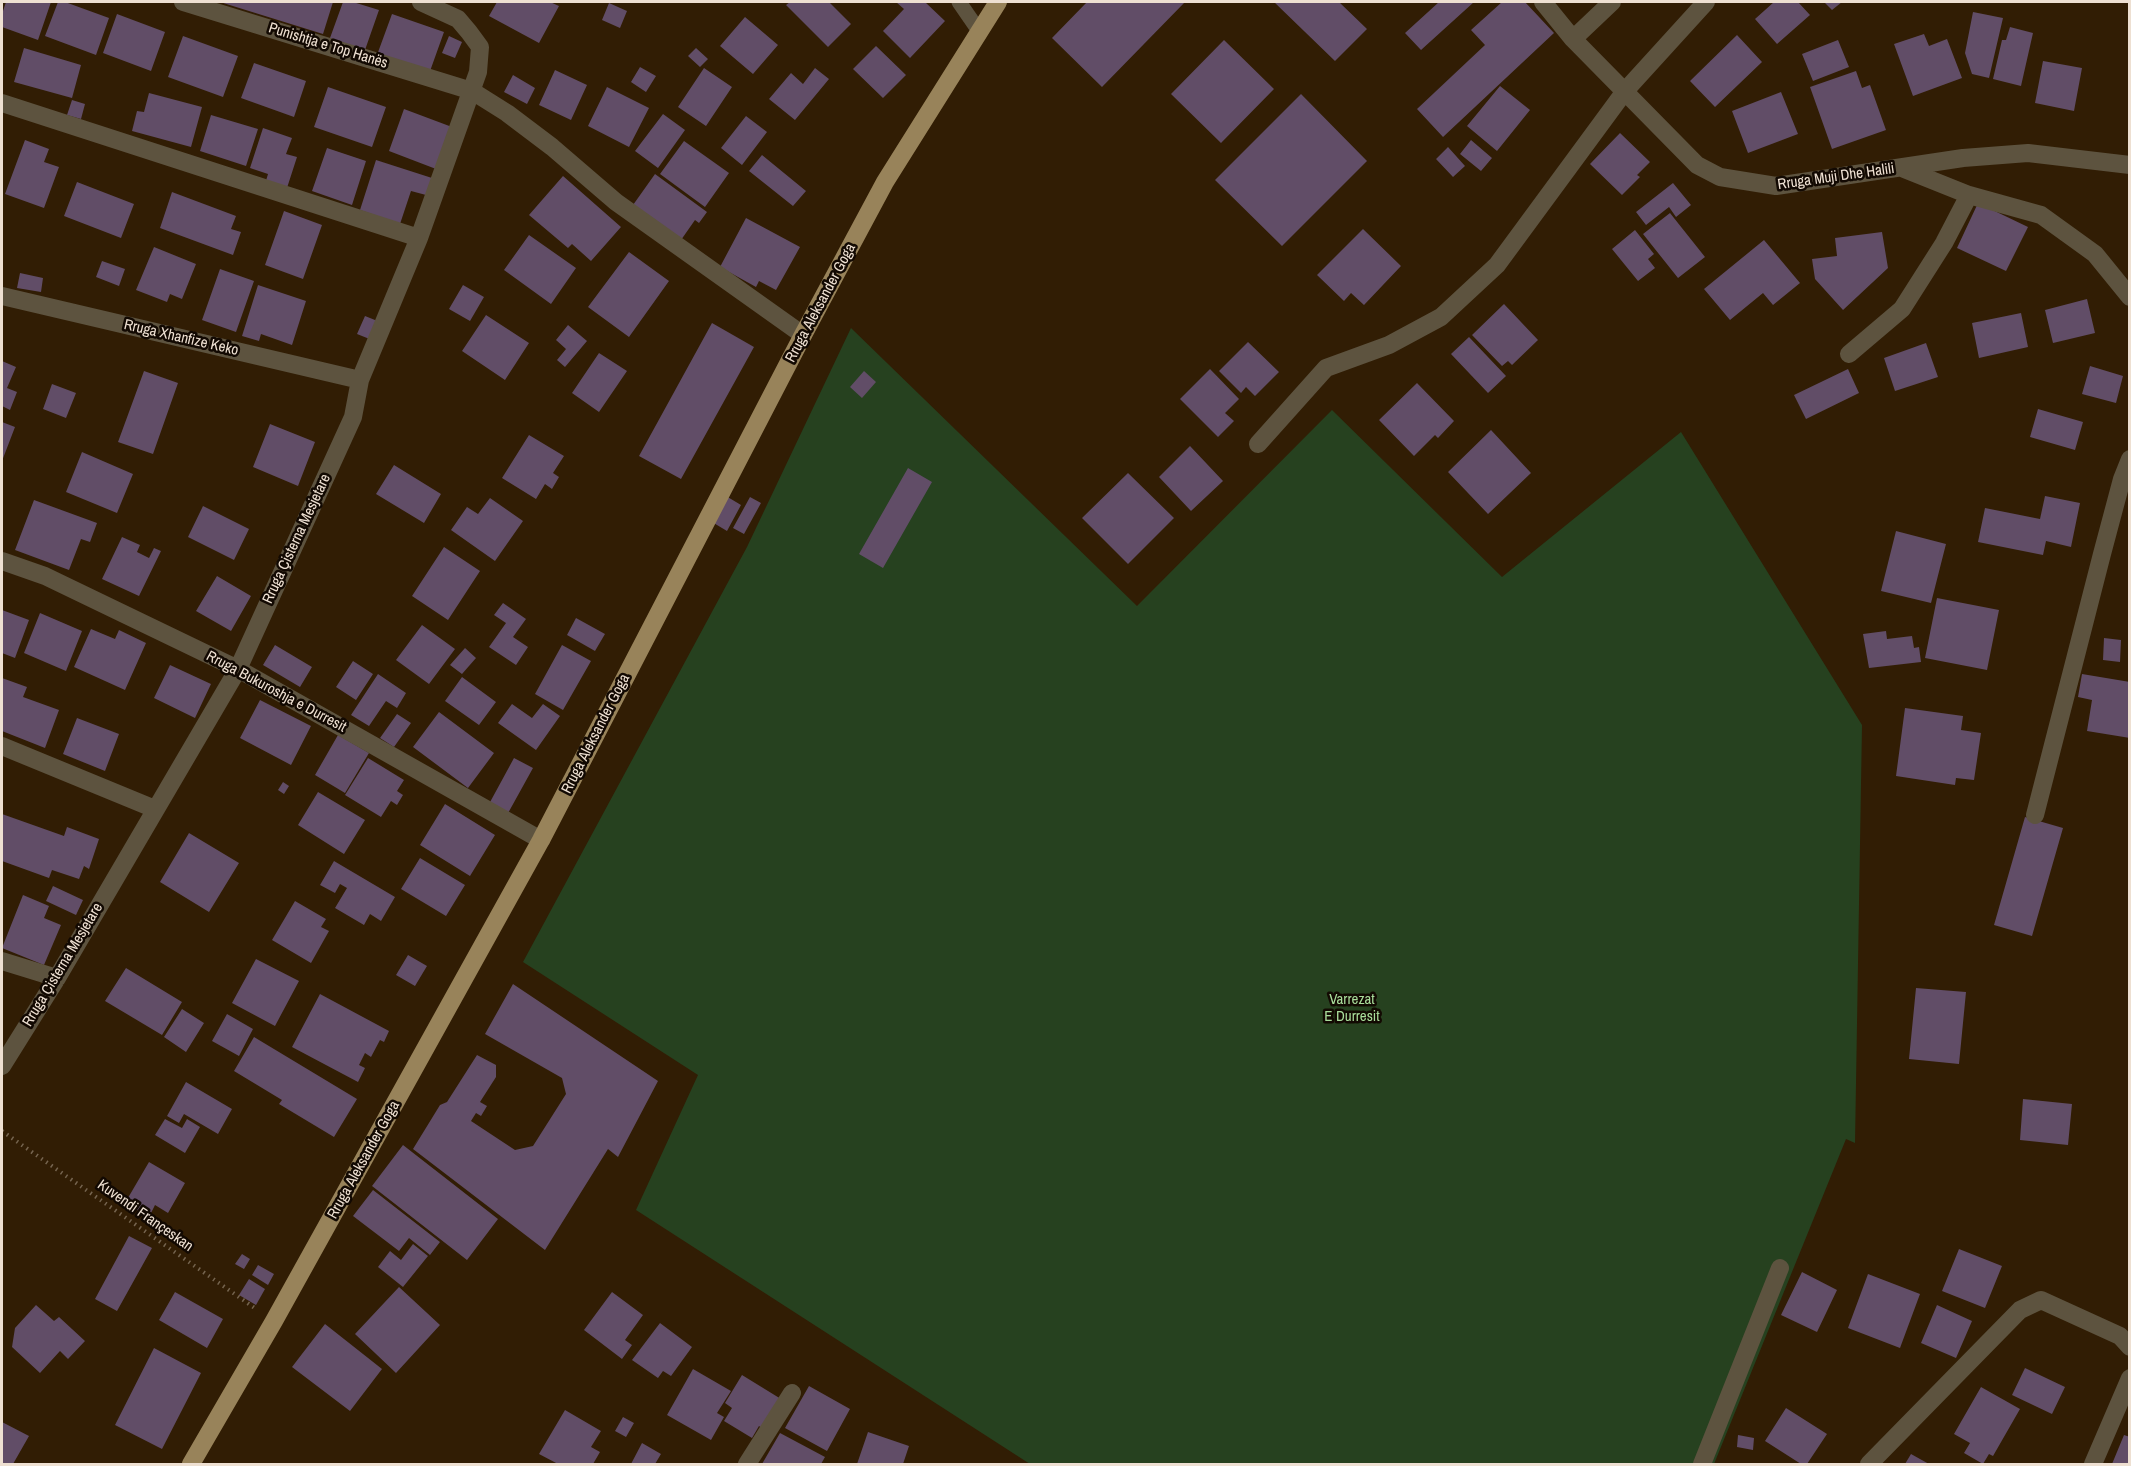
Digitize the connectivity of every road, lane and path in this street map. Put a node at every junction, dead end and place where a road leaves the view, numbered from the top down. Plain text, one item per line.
1 (183, 2) edge
2 (421, 2) edge
3 (959, 2) edge
4 (998, 2) edge
5 (1543, 2) edge
6 (1612, 2) edge
7 (1706, 2) edge
8 (979, 31) junction
9 (1573, 39) junction
10 (472, 91) junction
11 (1625, 92) junction
12 (2, 103) edge
13 (2130, 165) edge
14 (1902, 168) junction
15 (1969, 195) junction
16 (419, 238) junction
17 (2, 296) edge
18 (2130, 297) edge
19 (803, 334) junction
20 (1848, 354) dead end
21 (360, 380) junction
22 (1258, 444) dead end
23 (2130, 459) edge
24 (2, 561) edge
25 (238, 669) junction
26 (2, 746) edge
27 (155, 809) junction
28 (2035, 815) dead end
29 (541, 840) junction
30 (2, 961) edge
31 (57, 978) junction
32 (2, 1066) edge
33 (2, 1131) edge
34 (1780, 1268) dead end
35 (274, 1321) junction
36 (2130, 1347) edge
37 (2130, 1378) edge
38 (792, 1393) dead end
39 (192, 1464) edge
40 (747, 1464) edge
41 (1702, 1464) edge
42 (1869, 1464) edge
43 (2093, 1464) edge

1 - 10 street, Punishtja e Top Hanës
2 - 10 street, Rruga Çisterna Mesjetare
3 - 8 lane
4 - 8 main road, Rruga Aleksander Goga
5 - 9 street, Rruga Muji Dhe Halili
6 - 9 street
7 - 11 street
8 - 19 main road, Rruga Aleksander Goga
9 - 11 street, Rruga Muji Dhe Halili
10 - 16 street, Rruga Çisterna Mesjetare
10 - 19 street, Punishtja e Top Hanës
11 - 14 street, Rruga Muji Dhe Halili
11 - 22 street
12 - 16 street
13 - 14 street, Rruga Muji Dhe Halili
14 - 15 street
15 - 18 street
15 - 20 street
16 - 21 street, Rruga Çisterna Mesjetare
17 - 21 street, Rruga Xhanfize Keko
19 - 29 main road, Rruga Aleksander Goga
21 - 25 street, Rruga Çisterna Mesjetare
23 - 28 street
24 - 25 street, Rruga Bukuroshja e Durresit
25 - 27 street, Rruga Çisterna Mesjetare
25 - 29 street, Rruga Bukuroshja e Durresit
26 - 27 street
27 - 31 street, Rruga Çisterna Mesjetare
29 - 35 main road, Rruga Aleksander Goga
30 - 31 street
31 - 32 street, Rruga Çisterna Mesjetare
33 - 35 path, Kuvendi Françeskan
34 - 41 street
35 - 39 main road, Rruga Aleksander Goga
36 - 42 street
37 - 43 street
38 - 40 street

